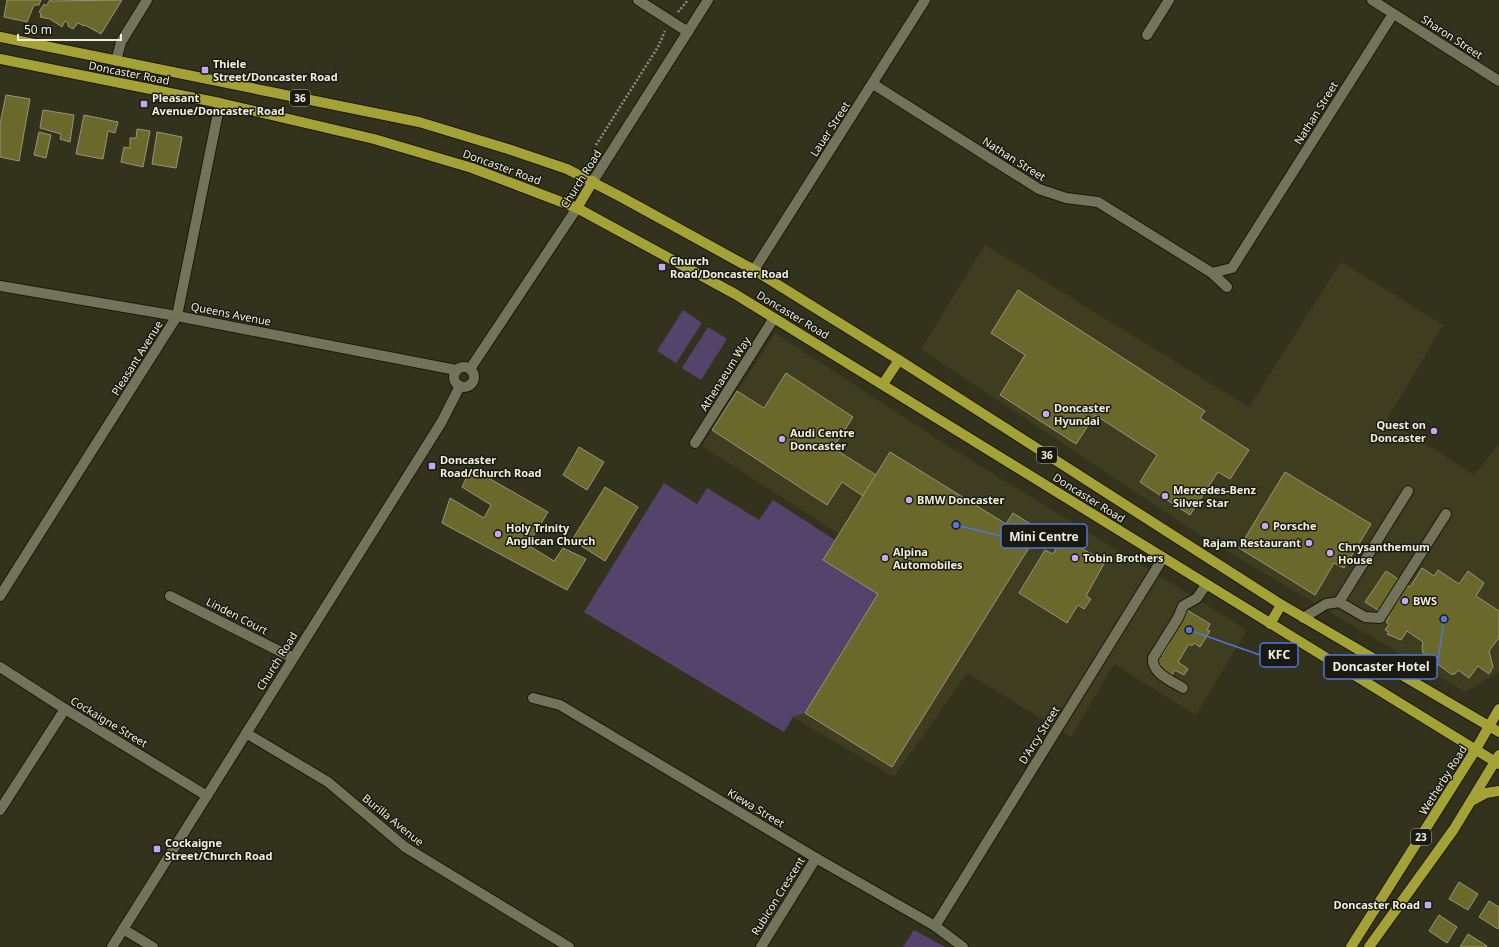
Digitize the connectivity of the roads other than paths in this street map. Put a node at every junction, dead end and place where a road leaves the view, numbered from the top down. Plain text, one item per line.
1 (147, 0) edge
2 (638, 0) edge
3 (708, 0) edge
4 (925, 0) edge
5 (1169, 0) edge
6 (1372, 0) edge
7 (1393, 14) junction
8 (688, 32) junction
9 (1147, 35) dead end
10 (0, 38) edge
11 (0, 59) edge
12 (116, 61) junction
13 (1499, 81) edge
14 (873, 84) junction
15 (220, 103) junction
16 (593, 182) junction
17 (577, 208) junction
18 (754, 270) junction
19 (1212, 273) junction
20 (0, 286) edge
21 (1227, 287) dead end
22 (177, 316) junction
23 (774, 318) junction
24 (899, 360) junction
25 (470, 369) junction
26 (456, 370) junction
27 (883, 384) junction
28 (460, 386) junction
29 (695, 443) dead end
30 (1408, 492) dead end
31 (1446, 514) dead end
32 (1163, 558) junction
33 (1206, 584) junction
34 (0, 596) edge
35 (170, 596) dead end
36 (1339, 602) junction
37 (1281, 605) junction
38 (1303, 618) junction
39 (1270, 624) junction
40 (293, 658) junction
41 (0, 667) edge
42 (1183, 688) dead end
43 (533, 698) dead end
44 (1499, 709) edge
45 (65, 710) junction
46 (1489, 726) junction
47 (1499, 732) edge
48 (246, 733) junction
49 (1476, 749) junction
50 (1498, 760) edge
51 (1499, 791) edge
52 (207, 796) junction
53 (1473, 800) junction
54 (0, 810) edge
55 (816, 858) junction
56 (935, 926) junction
57 (123, 929) junction
58 (112, 947) edge
59 (153, 947) edge
60 (569, 947) edge
61 (761, 947) edge
62 (963, 947) edge
63 (1351, 947) edge
64 (1369, 947) edge

1 - 12 street
2 - 8 street
3 - 8 street, Church Road
4 - 14 street, Lauer Street
5 - 9 street
6 - 7 street, Sharon Street
7 - 13 street, Sharon Street
7 - 19 street, Nathan Street
8 - 16 street, Church Road
10 - 12 main road, Doncaster Road / 36
11 - 15 main road, Doncaster Road / 36
12 - 16 main road, Doncaster Road / 36
14 - 18 street, Lauer Street
14 - 19 street, Nathan Street
15 - 17 main road, Doncaster Road / 36
15 - 22 street, Pleasant Avenue
16 - 17 main road, Church Road
16 - 18 main road, Doncaster Road / 36
17 - 23 main road, Doncaster Road / 36
17 - 25 street, Church Road
18 - 24 main road, Doncaster Road / 36
19 - 21 street, Nathan Street
20 - 22 street, Queens Avenue
22 - 26 street, Queens Avenue
22 - 34 street, Pleasant Avenue
23 - 27 main road, Doncaster Road / 36
23 - 29 street, Athenaeum Way
24 - 27 main road
24 - 37 main road, Doncaster Road / 36
25 - 26 street
25 - 28 street
26 - 28 street
27 - 32 main road, Doncaster Road / 36
28 - 40 street, Church Road
30 - 36 street
31 - 36 street
32 - 33 main road, Doncaster Road / 36
32 - 56 street, D'Arcy Street
33 - 39 main road, Doncaster Road / 36
33 - 42 street
35 - 40 street, Linden Court
36 - 38 street
37 - 38 main road, Doncaster Road / 36
37 - 39 main road
38 - 46 main road, Doncaster Road / 36
39 - 49 main road, Doncaster Road / 36
40 - 48 street, Church Road
41 - 45 street, Cockaigne Street
43 - 55 street, Kiewa Street
44 - 46 main road, Wetherby Road
45 - 52 street, Cockaigne Street
45 - 54 street
46 - 47 main road, Doncaster Road / 36
46 - 49 main road, Wetherby Road / 23
48 - 52 street, Church Road
48 - 60 street, Burilla Avenue
49 - 50 main road, Doncaster Road / 36
49 - 63 main road, Wetherby Road / 23
50 - 53 main road, 23
51 - 53 main road
52 - 57 street, Church Road
53 - 64 main road, 23
55 - 56 street, Kiewa Street
55 - 61 street, Rubicon Crescent
56 - 62 street, Kiewa Street
57 - 58 street, Church Road
57 - 59 street

